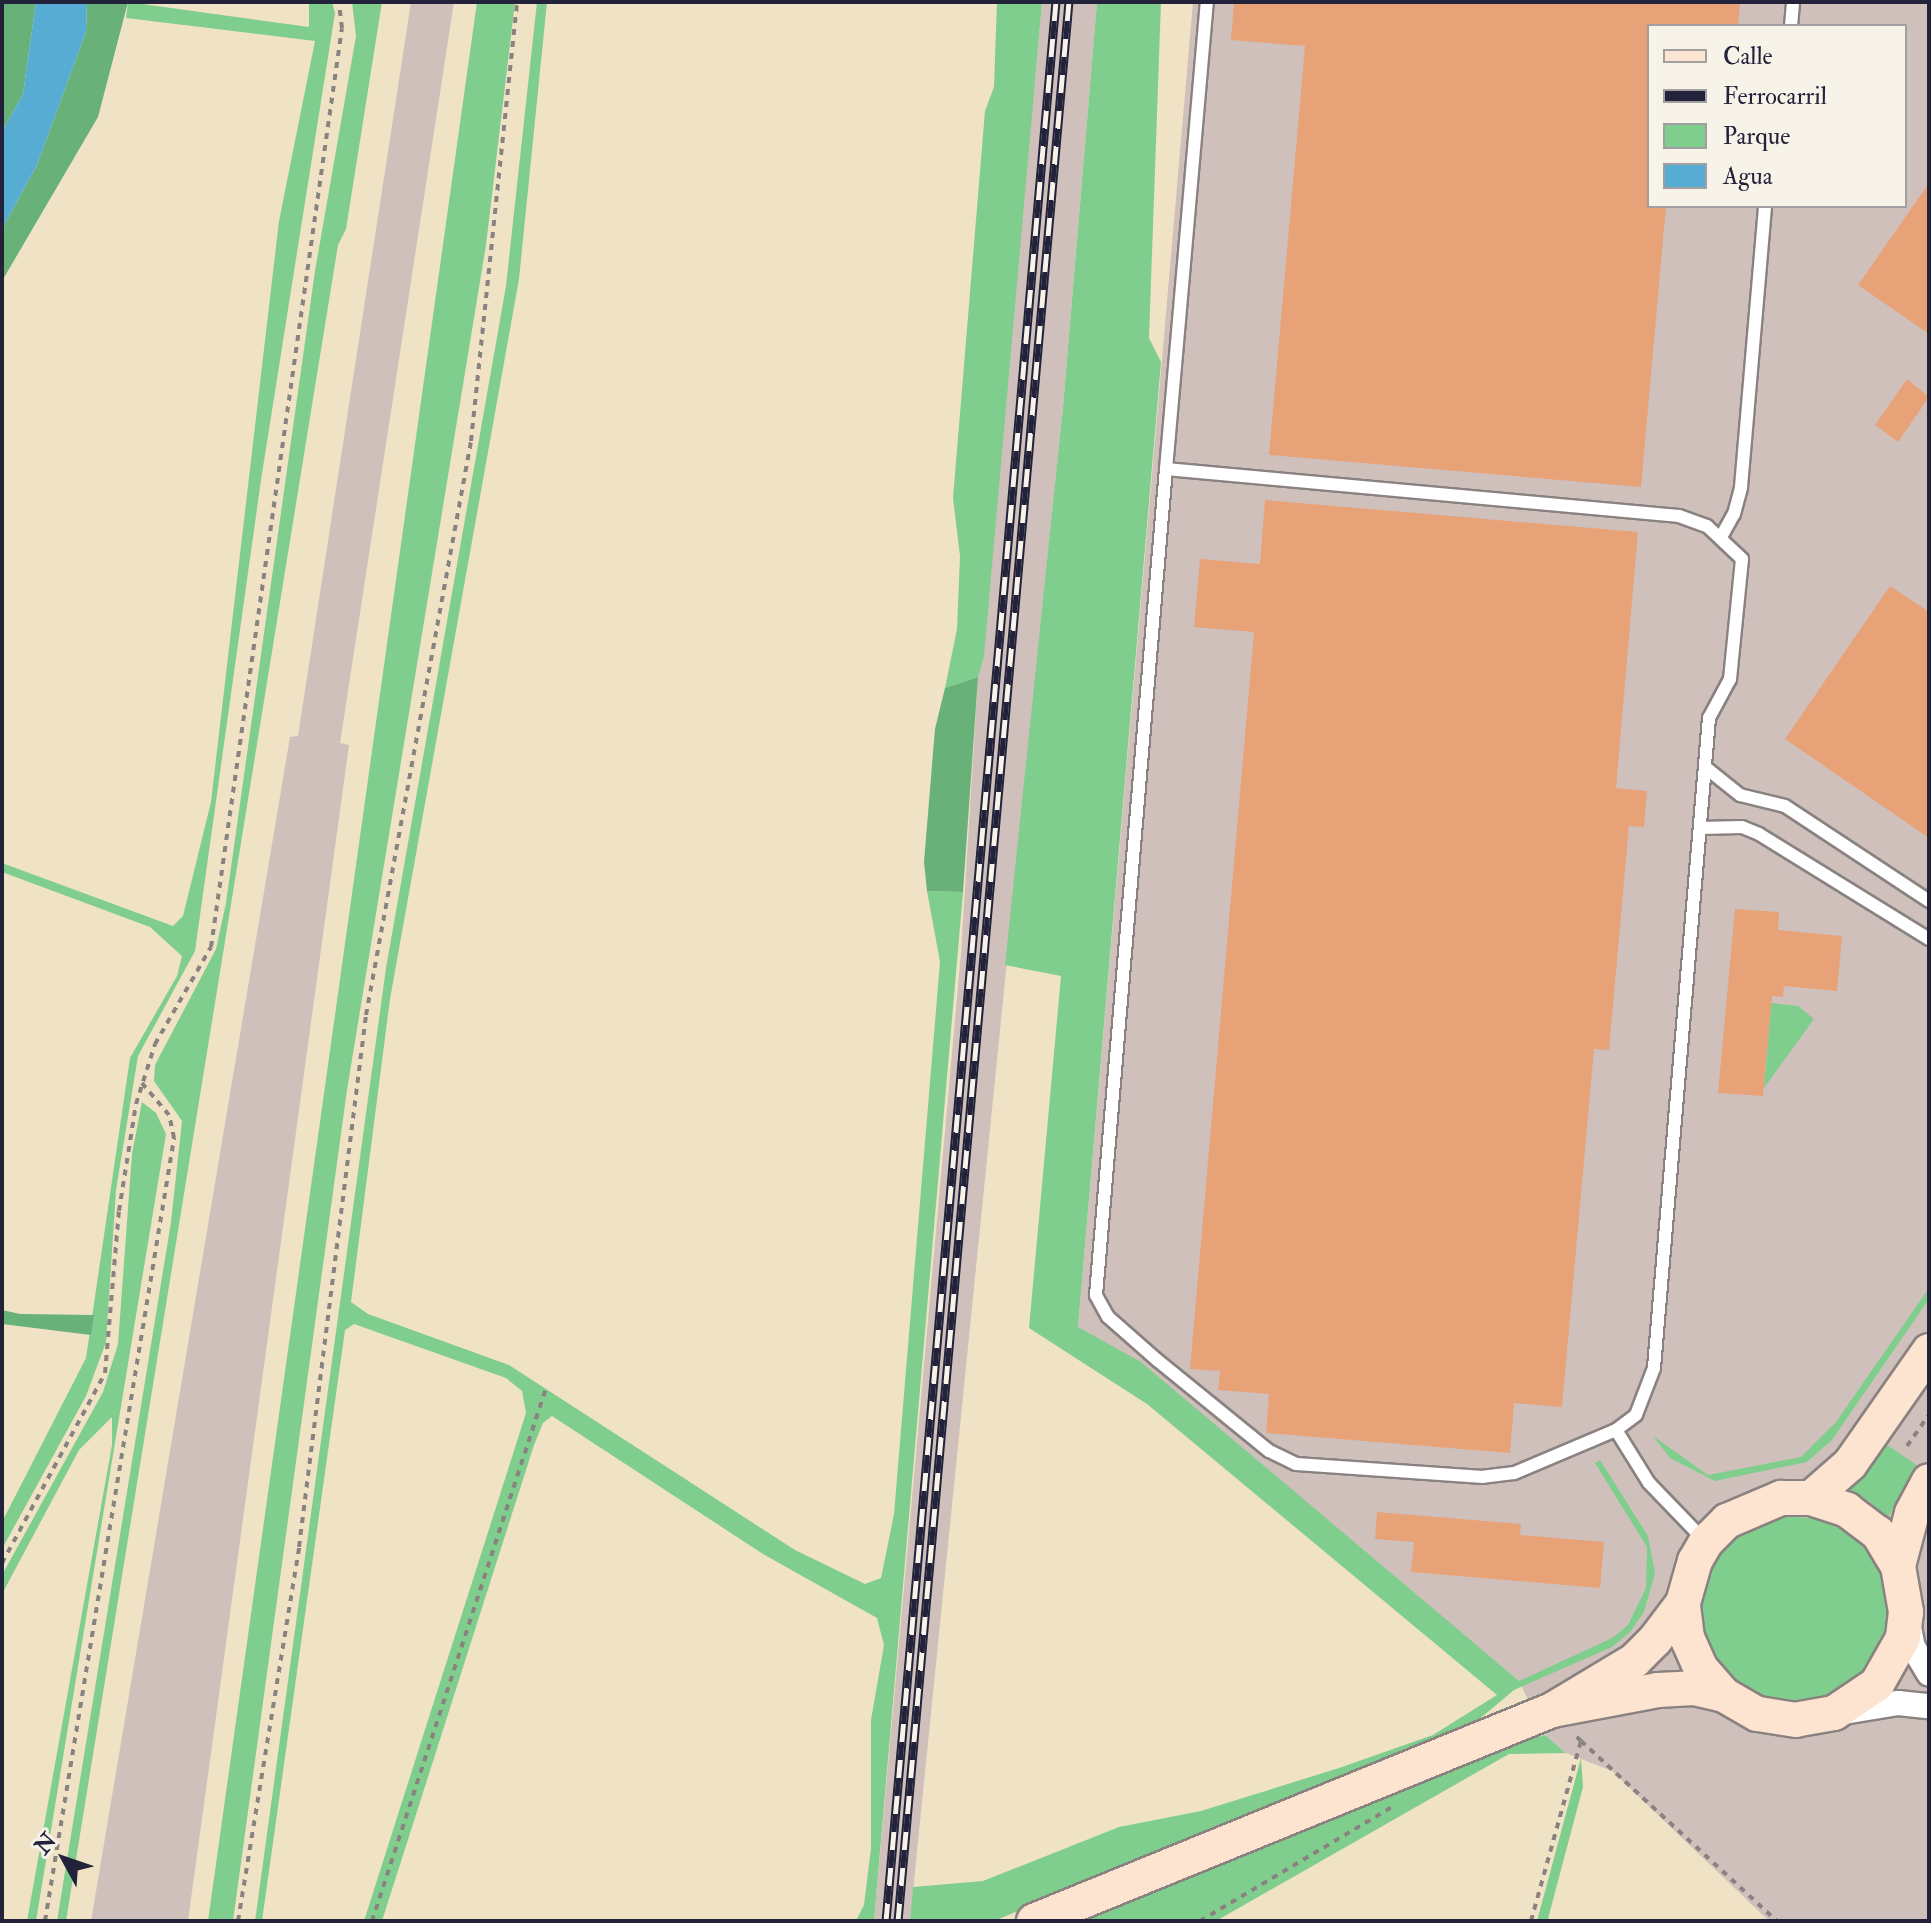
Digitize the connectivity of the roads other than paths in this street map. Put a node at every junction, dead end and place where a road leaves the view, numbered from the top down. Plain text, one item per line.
1 (1207, 2) edge
2 (1793, 2) edge
3 (1791, 24) edge
4 (1765, 208) edge
5 (1166, 469) junction
6 (1721, 537) junction
7 (1705, 767) junction
8 (1700, 828) junction
9 (1929, 901) edge
10 (1929, 939) edge
11 (1929, 1351) edge
12 (1616, 1430) junction
13 (1929, 1481) edge
14 (1811, 1498) junction
15 (1706, 1542) junction
16 (1898, 1566) junction
17 (1683, 1603) junction
18 (1906, 1612) junction
19 (1929, 1674) edge
20 (1724, 1695) junction
21 (1929, 1706) edge
22 (1552, 1710) junction
23 (1834, 1713) junction
24 (1034, 1921) edge

1 - 5 lane
2 - 3 lane
4 - 6 lane
5 - 6 lane
5 - 12 lane
6 - 7 lane
7 - 8 lane
7 - 9 lane
8 - 10 lane
8 - 12 lane
11 - 14 street
12 - 15 lane
13 - 16 street
14 - 15 street
14 - 16 street
15 - 17 street
16 - 18 street
17 - 20 street
17 - 22 street
18 - 19 street
18 - 23 street
20 - 22 street
20 - 23 street
21 - 23 street
22 - 24 street

